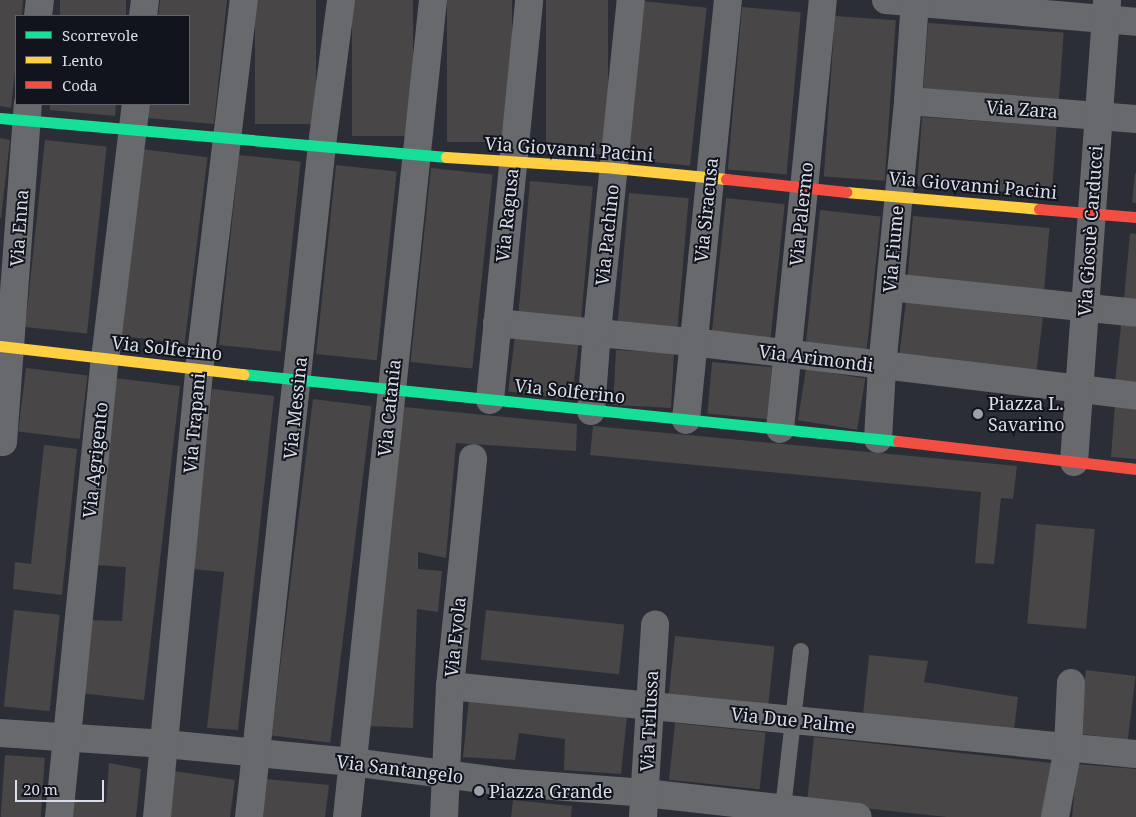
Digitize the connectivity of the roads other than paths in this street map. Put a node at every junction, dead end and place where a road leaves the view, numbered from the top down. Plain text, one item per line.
1 (40, 0) edge
2 (144, 0) edge
3 (244, 0) edge
4 (341, 0) edge
5 (433, 0) edge
6 (529, 0) edge
7 (631, 0) edge
8 (728, 0) edge
9 (822, 0) edge
10 (886, 0) edge
11 (914, 2) edge
12 (1106, 10) edge
13 (38, 15) edge
14 (143, 15) edge
15 (1136, 22) edge
16 (908, 100) junction
17 (28, 112) edge
18 (1098, 115) junction
19 (134, 117) edge
20 (0, 118) edge
21 (1136, 119) edge
22 (228, 137) junction
23 (322, 145) junction
24 (416, 155) junction
25 (512, 163) junction
26 (614, 168) junction
27 (710, 178) junction
28 (803, 186) junction
29 (898, 197) junction
30 (1091, 213) junction
31 (1136, 217) edge
32 (890, 287) junction
33 (1084, 307) junction
34 (1136, 313) edge
35 (497, 323) junction
36 (597, 332) junction
37 (692, 342) junction
38 (5, 346) edge
39 (787, 355) junction
40 (106, 359) junction
41 (882, 367) junction
42 (199, 370) junction
43 (298, 378) junction
44 (391, 389) junction
45 (1078, 389) junction
46 (1136, 396) edge
47 (490, 400) junction
48 (591, 411) junction
49 (686, 420) junction
50 (780, 429) junction
51 (878, 439) junction
52 (3, 442) dead end
53 (473, 458) dead end
54 (1074, 462) junction
55 (1136, 469) edge
56 (655, 624) dead end
57 (801, 652) dead end
58 (1070, 683) dead end
59 (450, 686) junction
60 (648, 706) junction
61 (792, 720) junction
62 (0, 733) edge
63 (66, 738) junction
64 (165, 744) junction
65 (1068, 748) junction
66 (256, 754) junction
67 (1136, 754) edge
68 (352, 762) junction
69 (446, 774) junction
70 (644, 805) edge
71 (783, 808) junction
72 (58, 817) edge
73 (157, 817) edge
74 (249, 817) edge
75 (347, 817) edge
76 (444, 817) edge
77 (858, 817) edge
78 (1055, 817) edge

1 - 13 street
2 - 14 street
3 - 22 street, Via Trapani
4 - 23 street, Via Messina
5 - 24 street, Via Catania
6 - 25 street, Via Ragusa
7 - 26 street, Via Pachino
8 - 27 street, Via Siracusa
9 - 28 street, Via Palermo
10 - 11 street
11 - 12 street
11 - 16 street, Via Fiume
12 - 15 street
12 - 18 street, Via Giosuè Carducci
16 - 18 street, Via Zara
16 - 29 street, Via Fiume
17 - 19 street, Via Giovanni Pacini
17 - 20 street, Via Giovanni Pacini
17 - 38 street, Via Enna
18 - 21 street, Via Zara
18 - 30 street, Via Giosuè Carducci
19 - 22 street, Via Giovanni Pacini
19 - 40 street, Via Agrigento
22 - 23 street, Via Giovanni Pacini
22 - 42 street, Via Trapani
23 - 24 street, Via Giovanni Pacini
23 - 43 street, Via Messina
24 - 25 street, Via Giovanni Pacini
24 - 44 street, Via Catania
25 - 26 street, Via Giovanni Pacini
25 - 35 street, Via Ragusa
26 - 27 street, Via Giovanni Pacini
26 - 36 street, Via Pachino
27 - 28 street, Via Giovanni Pacini
27 - 37 street, Via Siracusa
28 - 29 street, Via Giovanni Pacini
28 - 39 street, Via Palermo
29 - 30 street, Via Giovanni Pacini
29 - 32 street, Via Fiume
30 - 31 street, Via Giovanni Pacini
30 - 33 street, Via Giosuè Carducci
32 - 33 street
32 - 41 street, Via Fiume
33 - 34 street
33 - 45 street, Via Giosuè Carducci
35 - 36 street, Via Arimondi
35 - 47 street, Via Ragusa
36 - 37 street, Via Arimondi
36 - 48 street, Via Pachino
37 - 39 street, Via Arimondi
37 - 49 street, Via Siracusa
38 - 40 street, Via Solferino
38 - 52 street, Via Enna
39 - 41 street, Via Arimondi
39 - 50 street, Via Palermo
40 - 42 street, Via Solferino
40 - 63 street, Via Agrigento
41 - 45 street, Via Arimondi
41 - 51 street, Via Fiume
42 - 43 street, Via Solferino
42 - 64 street, Via Trapani
43 - 44 street, Via Solferino
43 - 66 street, Via Messina
44 - 47 street, Via Solferino
44 - 68 street, Via Catania
45 - 46 street, Via Arimondi
45 - 54 street, Via Giosuè Carducci
47 - 48 street, Via Solferino
48 - 49 street, Via Solferino
49 - 50 street, Via Solferino
50 - 51 street, Via Solferino
51 - 54 street, Via Solferino
53 - 59 street, Via Evola
54 - 55 street, Via Solferino
56 - 60 street, Via Trilussa
57 - 61 lane
58 - 65 street
59 - 60 street, Via Due Palme
59 - 69 street, Via Evola
60 - 61 street, Via Due Palme
60 - 70 street, Via Trilussa
61 - 65 street, Via Due Palme
61 - 71 lane
62 - 63 street, Via Santangelo
63 - 64 street, Via Santangelo
63 - 72 street, Via Agrigento
64 - 66 street, Via Santangelo
64 - 73 street, Via Trapani
65 - 67 street, Via Due Palme
65 - 78 street
66 - 68 street, Via Santangelo
66 - 74 street, Via Messina
68 - 69 street, Via Santangelo
68 - 75 street, Via Catania
69 - 70 street, Via Santangelo
69 - 76 street, Via Evola
70 - 71 street, Via Santangelo
71 - 77 street, Via Santangelo

